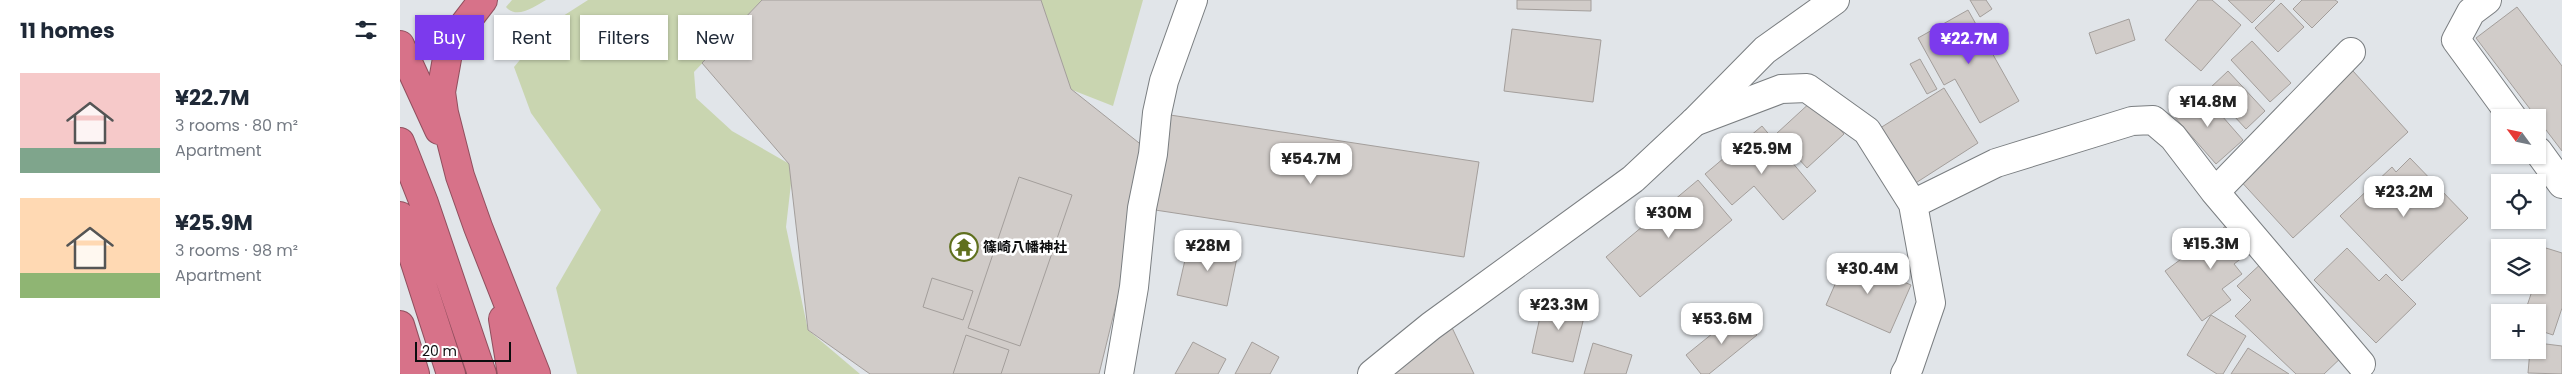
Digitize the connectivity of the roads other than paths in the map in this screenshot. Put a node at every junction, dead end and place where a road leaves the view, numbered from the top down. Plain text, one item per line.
1 (483, 0) edge
2 (1193, 0) edge
3 (1835, 0) edge
4 (2486, 0) edge
5 (400, 45) edge
6 (2351, 52) dead end
7 (2506, 109) edge
8 (1694, 122) junction
9 (400, 142) edge
10 (2546, 161) edge
11 (460, 176) junction
12 (2562, 184) edge
13 (2215, 192) junction
14 (1913, 204) junction
15 (400, 216) edge
16 (496, 278) junction
17 (402, 331) edge
18 (2361, 364) dead end
19 (415, 374) edge
20 (451, 374) edge
21 (482, 374) edge
22 (512, 374) edge
23 (536, 374) edge
24 (1119, 374) edge
25 (1372, 374) edge
26 (1905, 374) edge

1 - 11 highway
2 - 24 street
3 - 8 street
4 - 7 street
5 - 11 highway
6 - 13 street
8 - 14 street
8 - 25 street
9 - 21 highway
10 - 12 street
11 - 16 highway
13 - 14 street
13 - 18 street
14 - 26 street
15 - 20 highway
16 - 22 highway
16 - 23 highway
17 - 19 highway

